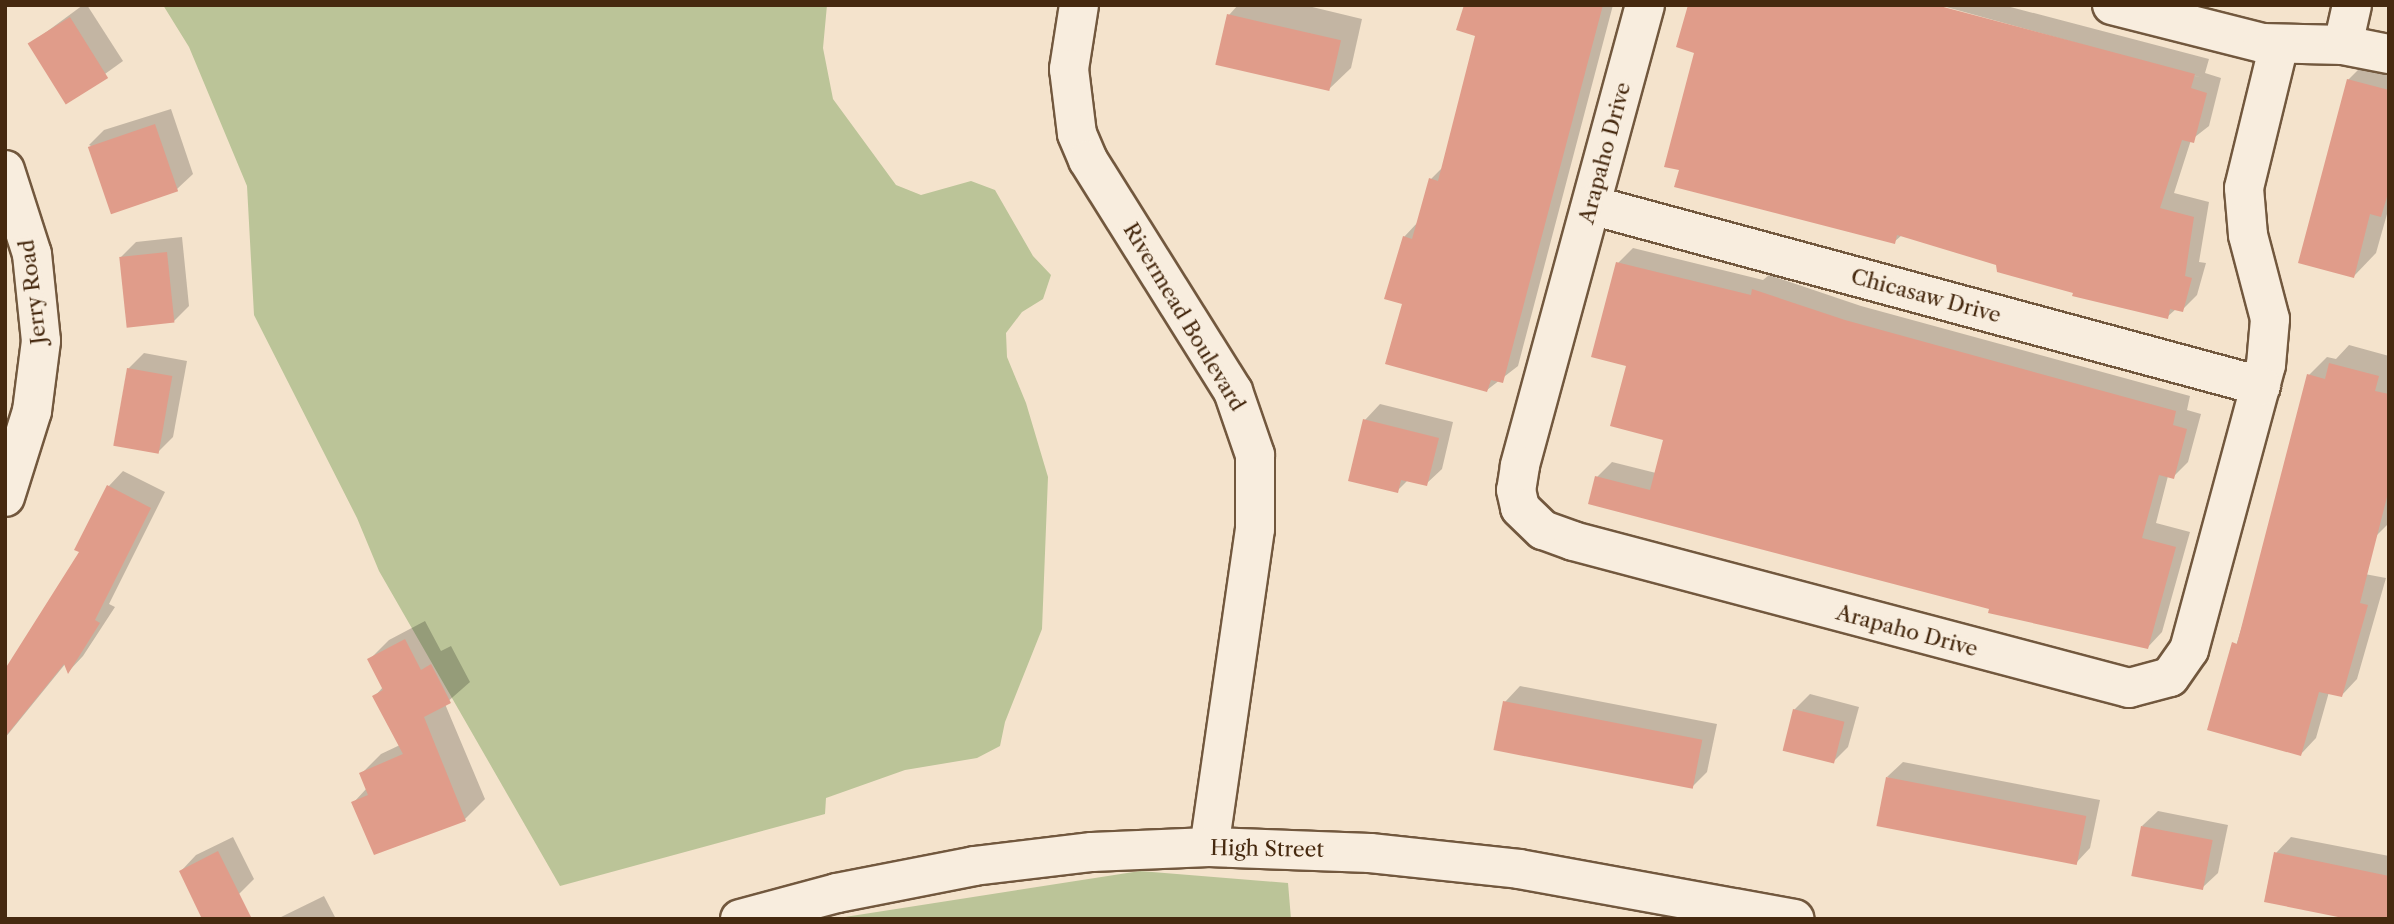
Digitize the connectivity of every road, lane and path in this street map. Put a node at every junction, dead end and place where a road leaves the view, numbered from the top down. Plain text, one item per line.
1 (1079, 5) edge
2 (1644, 5) edge
3 (2112, 5) edge
4 (2352, 5) edge
5 (2279, 44) junction
6 (2343, 45) junction
7 (2389, 54) edge
8 (5, 170) edge
9 (1591, 205) junction
10 (2261, 386) junction
11 (5, 497) edge
12 (1209, 847) junction
13 (740, 919) edge
14 (1795, 919) edge

1 - 12 street, Rivermead Boulevard
2 - 9 street, Arapaho Drive
3 - 5 street
4 - 6 street
5 - 6 street
5 - 10 street, Arapaho Drive
6 - 7 street
8 - 11 street, Jerry Road
9 - 10 street, Chicasaw Drive
9 - 10 street, Arapaho Drive
12 - 13 street, High Street
12 - 14 street, High Street

